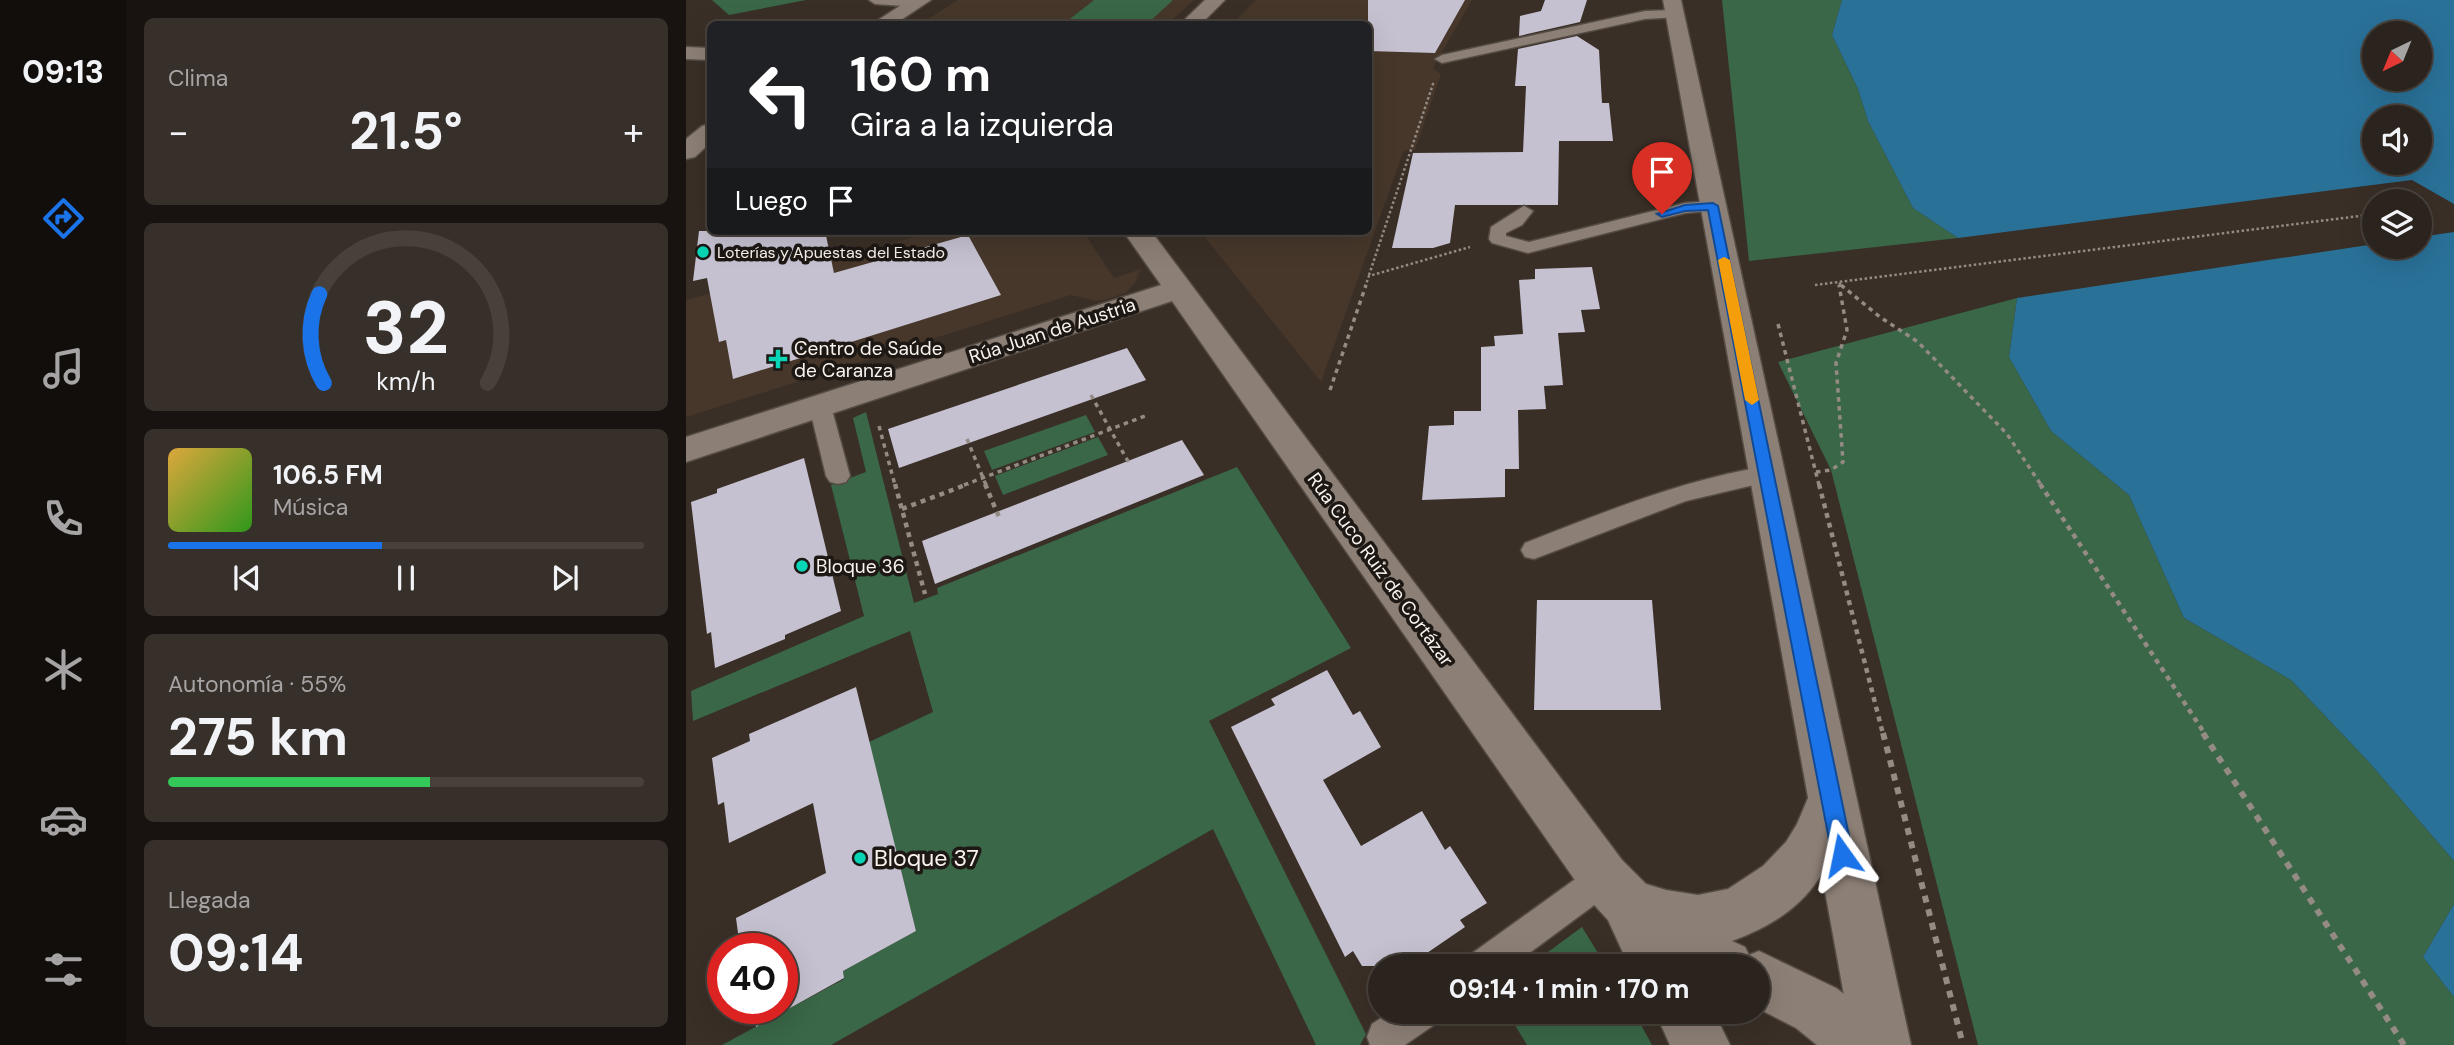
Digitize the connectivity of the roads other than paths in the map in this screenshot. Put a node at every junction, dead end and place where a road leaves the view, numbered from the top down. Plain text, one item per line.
1 (875, 0) edge
2 (1216, 0) edge
3 (919, 1) edge
4 (1673, 7) edge
5 (1578, 13) dead end
6 (887, 21) edge
7 (1194, 21) edge
8 (1574, 30) junction
9 (686, 53) edge
10 (707, 54) edge
11 (1442, 59) dead end
12 (707, 134) edge
13 (686, 152) edge
14 (1713, 206) junction
15 (1524, 211) dead end
16 (1140, 235) edge
17 (1180, 289) junction
18 (820, 406) junction
19 (686, 450) edge
20 (1767, 474) junction
21 (838, 476) dead end
22 (1534, 550) dead end
23 (1831, 800) junction
24 (1616, 891) junction
25 (1504, 954) edge
26 (1651, 954) edge
27 (1702, 954) edge
28 (1770, 985) edge
29 (1404, 1024) edge
30 (1385, 1037) dead end
31 (1864, 1045) edge
32 (1882, 1045) edge

1 - 3 lane
2 - 7 street
3 - 6 street
4 - 8 lane
4 - 14 street
5 - 8 lane
8 - 11 lane
9 - 10 street
12 - 13 street
14 - 15 lane
14 - 20 street
16 - 17 street, Rúa Cuco Ruiz de Cortázar
17 - 18 street, Rúa Juan de Austria
17 - 24 street, Rúa Cuco Ruiz de Cortázar
18 - 19 street, Rúa Juan de Austria
18 - 21 lane
20 - 22 lane
20 - 23 street
23 - 24 street
23 - 32 street
24 - 25 lane
24 - 26 street
24 - 27 street
28 - 31 street
29 - 30 lane

